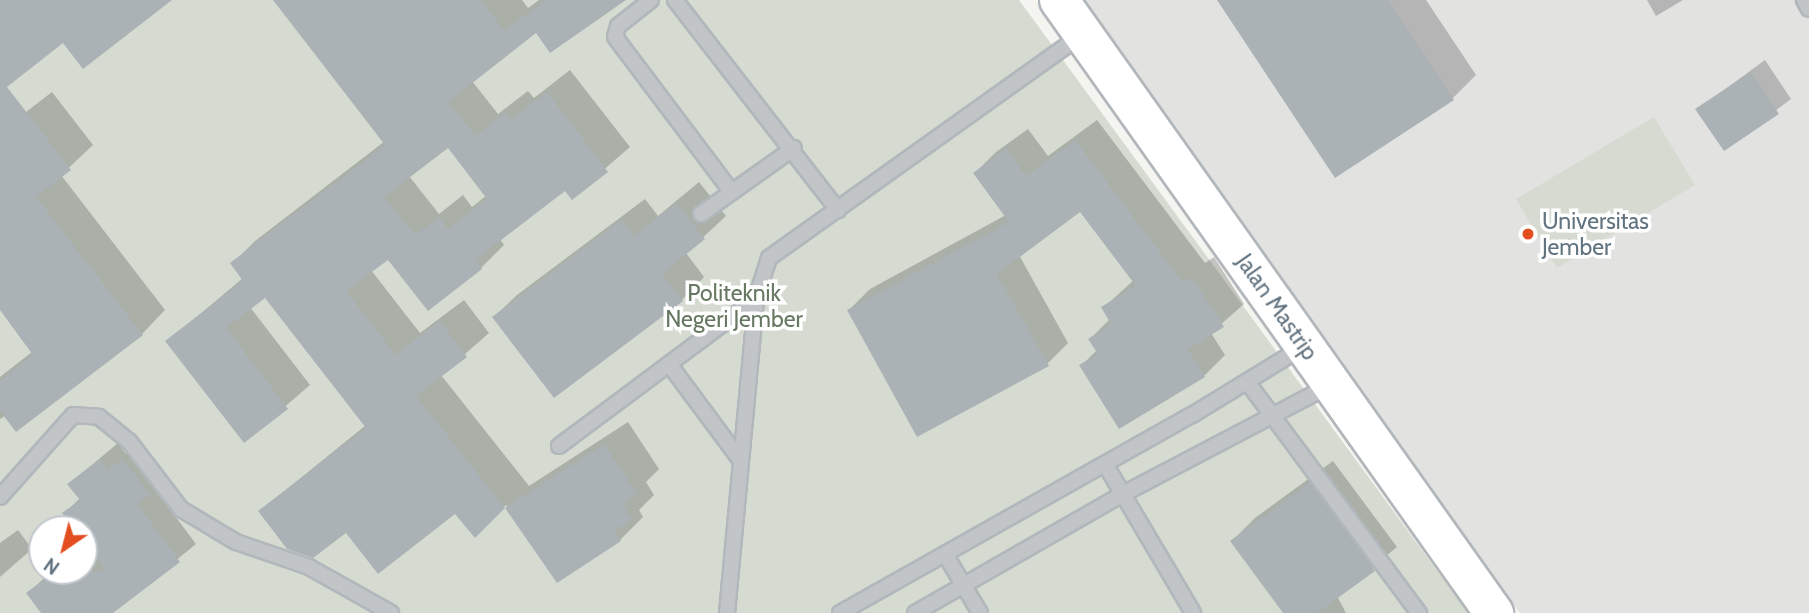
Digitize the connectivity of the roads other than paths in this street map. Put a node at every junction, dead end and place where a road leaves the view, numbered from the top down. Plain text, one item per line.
1 (651, 0) edge
2 (676, 0) edge
3 (1059, 0) edge
4 (1804, 0) edge
5 (1809, 9) edge
6 (1083, 34) junction
7 (794, 148) junction
8 (732, 192) junction
9 (838, 210) junction
10 (701, 214) dead end
11 (756, 299) junction
12 (1304, 346) junction
13 (669, 364) junction
14 (1248, 383) junction
15 (1332, 385) junction
16 (1271, 418) junction
17 (559, 446) dead end
18 (741, 461) junction
19 (1105, 464) junction
20 (1123, 494) junction
21 (0, 497) edge
22 (945, 554) junction
23 (963, 586) junction
24 (391, 613) edge
25 (727, 613) edge
26 (840, 613) edge
27 (915, 613) edge
28 (979, 613) edge
29 (1193, 613) edge
30 (1419, 613) edge
31 (1494, 613) edge

1 - 8 lane
2 - 7 lane
3 - 6 main road, Jalan Mastrip
4 - 5 lane
6 - 9 lane
6 - 12 main road, Jalan Mastrip
7 - 8 lane
7 - 9 lane
8 - 10 lane
9 - 11 lane
11 - 13 lane
11 - 18 lane
12 - 14 lane
12 - 15 main road, Jalan Mastrip
13 - 17 lane
13 - 18 lane
14 - 16 lane
14 - 19 lane
15 - 16 lane
15 - 31 main road, Jalan Mastrip
16 - 20 lane
16 - 30 lane
18 - 25 lane
19 - 20 lane
19 - 22 lane
20 - 23 lane
20 - 29 lane
21 - 24 lane
22 - 23 lane
22 - 26 lane
23 - 27 lane
23 - 28 lane

